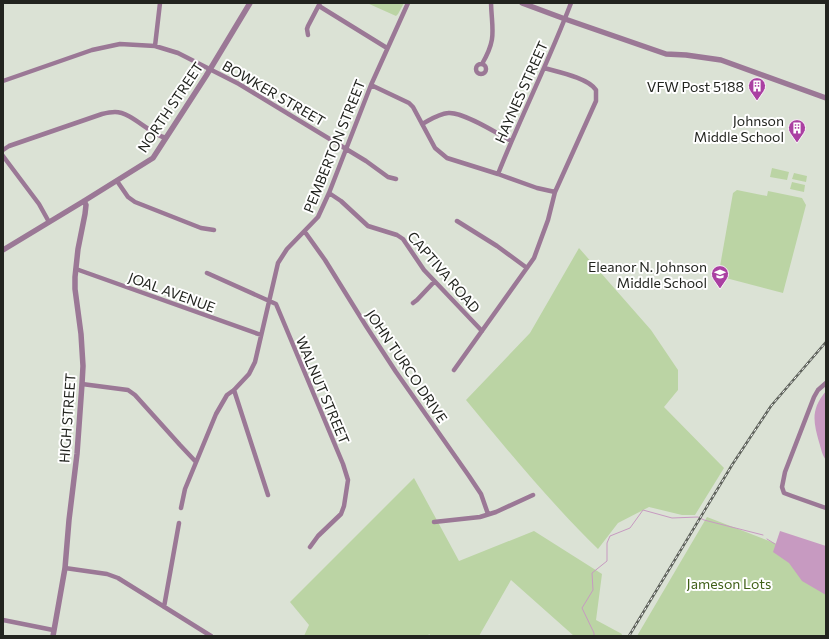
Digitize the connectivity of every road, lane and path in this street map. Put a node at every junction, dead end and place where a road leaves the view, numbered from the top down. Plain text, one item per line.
1 (160, 3) edge
2 (250, 3) edge
3 (408, 3) edge
4 (490, 3) edge
5 (522, 3) edge
6 (571, 3) edge
7 (320, 5) edge
8 (565, 20) junction
9 (308, 35) dead end
10 (155, 46) junction
11 (387, 48) junction
12 (482, 64) dead end
13 (544, 68) junction
14 (211, 69) junction
15 (3, 81) edge
16 (371, 85) junction
17 (826, 98) edge
18 (422, 124) junction
19 (166, 138) junction
20 (511, 141) junction
21 (346, 148) junction
22 (3, 150) edge
23 (3, 156) edge
24 (498, 174) junction
25 (396, 179) dead end
26 (117, 181) junction
27 (555, 192) junction
28 (329, 193) junction
29 (84, 202) junction
30 (50, 222) junction
31 (457, 222) dead end
32 (214, 230) dead end
33 (305, 232) junction
34 (3, 250) edge
35 (527, 268) junction
36 (76, 269) junction
37 (207, 273) dead end
38 (434, 282) junction
39 (269, 300) junction
40 (412, 303) dead end
41 (482, 331) junction
42 (260, 335) junction
43 (454, 370) dead end
44 (826, 383) edge
45 (82, 384) junction
46 (234, 390) junction
47 (196, 462) junction
48 (268, 495) dead end
49 (533, 495) dead end
50 (181, 508) dead end
51 (826, 508) edge
52 (488, 514) junction
53 (434, 522) dead end
54 (179, 523) dead end
55 (310, 547) dead end
56 (65, 568) junction
57 (164, 606) junction
58 (3, 620) edge
59 (53, 633) edge
60 (211, 636) edge

1 - 10 street
2 - 14 street, NORTH STREET
3 - 11 street, PEMBERTON STREET
4 - 12 street
5 - 8 street
6 - 8 street, HAYNES STREET
7 - 9 street
7 - 11 street
8 - 13 street, HAYNES STREET
8 - 17 street
10 - 14 street, BOWKER STREET
10 - 15 street, BOWKER STREET
11 - 16 street, PEMBERTON STREET
13 - 20 street, HAYNES STREET
13 - 27 street
14 - 19 street, NORTH STREET
14 - 21 street, BOWKER STREET
16 - 18 street
16 - 21 street, PEMBERTON STREET
18 - 20 street
18 - 24 street
19 - 22 street
19 - 26 street, NORTH STREET
20 - 24 street, HAYNES STREET
21 - 25 street, BOWKER STREET
21 - 28 street, PEMBERTON STREET
23 - 30 street
24 - 27 street
26 - 29 street, NORTH STREET
26 - 32 street
27 - 35 street
28 - 33 street, PEMBERTON STREET
28 - 38 street, CAPTIVA ROAD
29 - 30 street, NORTH STREET
29 - 36 street, HIGH STREET
30 - 34 street, NORTH STREET
31 - 35 street
33 - 39 street, PEMBERTON STREET
33 - 52 street, JOHN TURCO DRIVE
35 - 41 street
36 - 42 street, JOAL AVENUE
36 - 45 street, HIGH STREET
37 - 39 street, WALNUT STREET
38 - 40 street
38 - 41 street, CAPTIVA ROAD
39 - 42 street, PEMBERTON STREET
39 - 55 street, WALNUT STREET
41 - 43 street
42 - 46 street, PEMBERTON STREET
44 - 51 street
45 - 47 street
45 - 56 street, HIGH STREET
46 - 47 street, PEMBERTON STREET
46 - 48 street
47 - 50 street, PEMBERTON STREET
49 - 52 street
52 - 53 street
54 - 57 street
56 - 57 street
56 - 59 street, HIGH STREET
57 - 60 street
58 - 59 street

